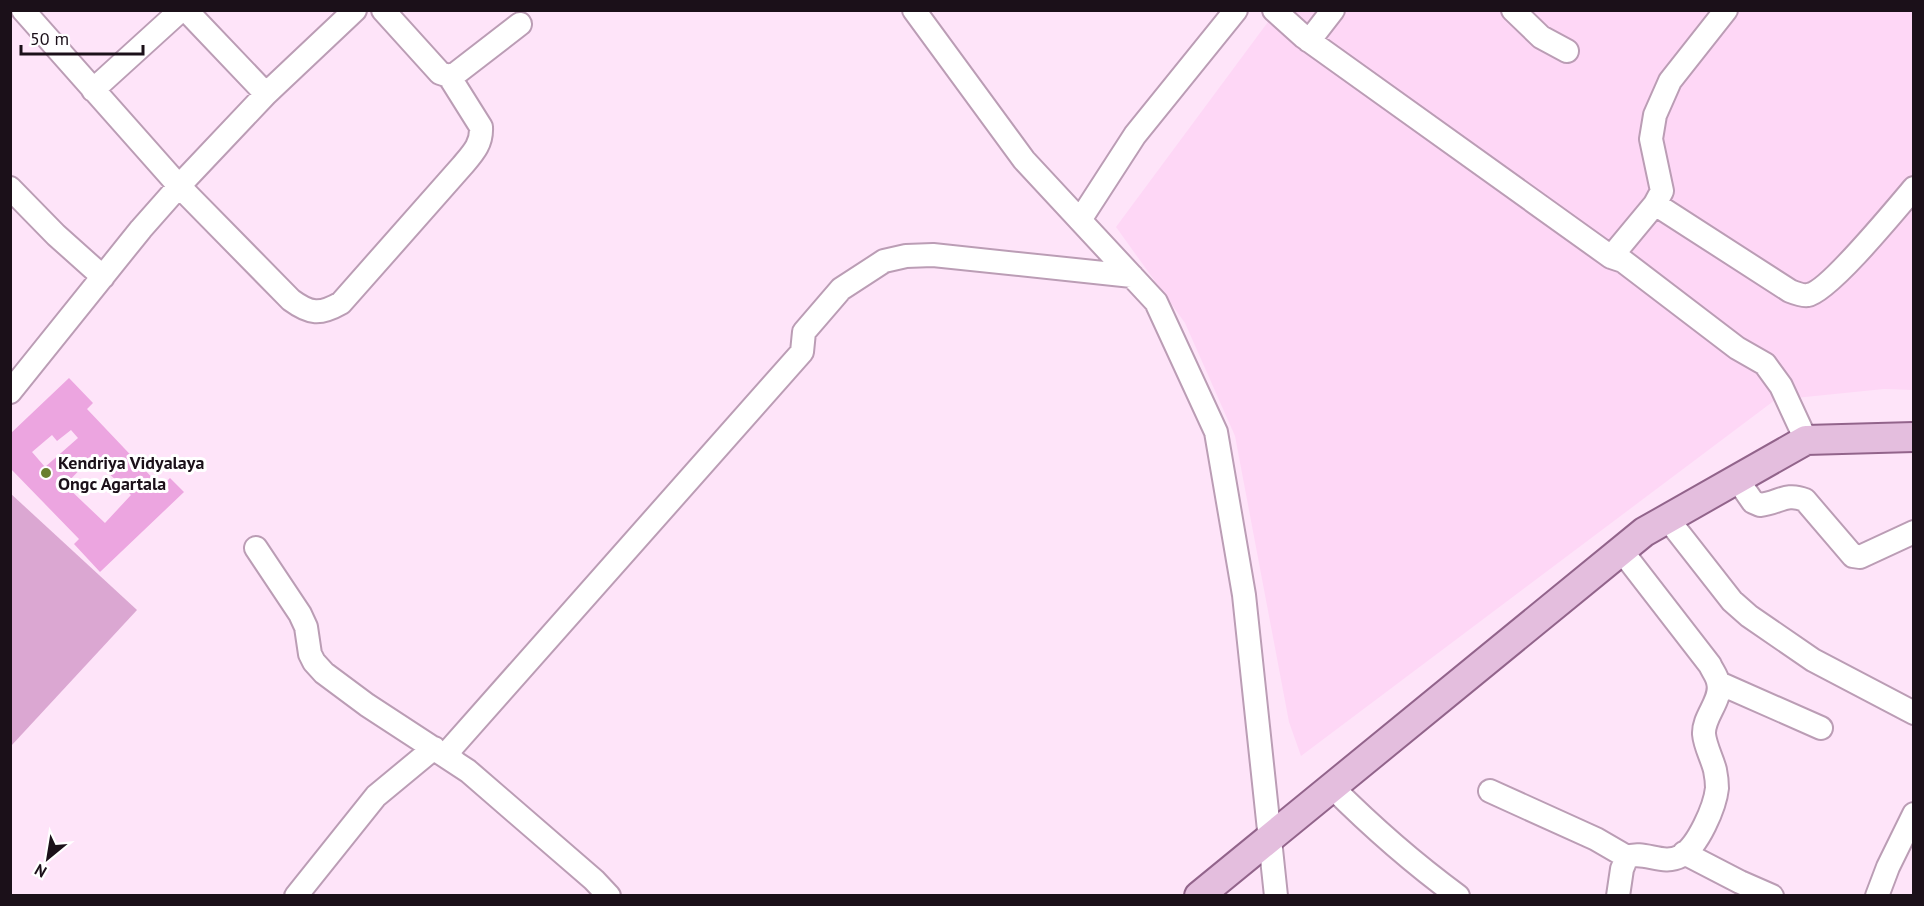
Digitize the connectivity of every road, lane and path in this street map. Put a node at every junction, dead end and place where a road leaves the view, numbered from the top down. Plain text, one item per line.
1 (23, 10) edge
2 (184, 10) edge
3 (356, 10) edge
4 (383, 10) edge
5 (914, 10) edge
6 (1236, 10) edge
7 (1274, 10) edge
8 (1333, 10) edge
9 (1513, 10) edge
10 (1726, 10) edge
11 (520, 24) dead end
12 (1309, 41) junction
13 (1567, 51) dead end
14 (449, 76) junction
15 (93, 90) junction
16 (266, 94) junction
17 (179, 186) junction
18 (10, 188) edge
19 (1914, 188) edge
20 (1655, 204) junction
21 (1080, 220) junction
22 (1611, 257) junction
23 (1131, 276) junction
24 (103, 277) junction
25 (10, 392) edge
26 (1914, 437) edge
27 (1806, 440) junction
28 (1737, 479) junction
29 (1667, 518) junction
30 (1914, 532) edge
31 (256, 548) dead end
32 (1621, 550) junction
33 (1719, 683) junction
34 (1914, 712) edge
35 (1821, 728) dead end
36 (434, 748) junction
37 (454, 761) junction
38 (1332, 787) junction
39 (1490, 791) dead end
40 (1914, 814) edge
41 (1269, 838) junction
42 (1684, 853) junction
43 (1627, 857) junction
44 (1736, 889) edge
45 (296, 896) edge
46 (609, 896) edge
47 (1199, 896) edge
48 (1276, 896) edge
49 (1458, 896) edge
50 (1618, 896) edge
51 (1772, 896) edge
52 (1877, 896) edge

1 - 15 street
2 - 15 street
2 - 16 street
3 - 16 street
4 - 14 street
5 - 21 street
6 - 21 street
7 - 12 street
8 - 12 street
9 - 13 street
10 - 20 street
11 - 14 street
12 - 22 street
14 - 17 street
15 - 17 street
16 - 17 street
17 - 24 street
18 - 24 street
19 - 20 street
20 - 22 street
21 - 23 street
22 - 27 street
23 - 37 street
23 - 41 street
24 - 25 street
26 - 27 main road
27 - 28 main road
28 - 29 main road
28 - 30 street
29 - 32 main road
29 - 34 street
31 - 36 street
32 - 33 street
32 - 38 main road
33 - 35 street
33 - 42 street
36 - 37 street
36 - 45 street
37 - 46 street
38 - 41 main road
38 - 49 street
39 - 43 street
40 - 52 street
41 - 47 main road
41 - 48 street
42 - 43 street
42 - 44 street
43 - 50 street
44 - 51 street

